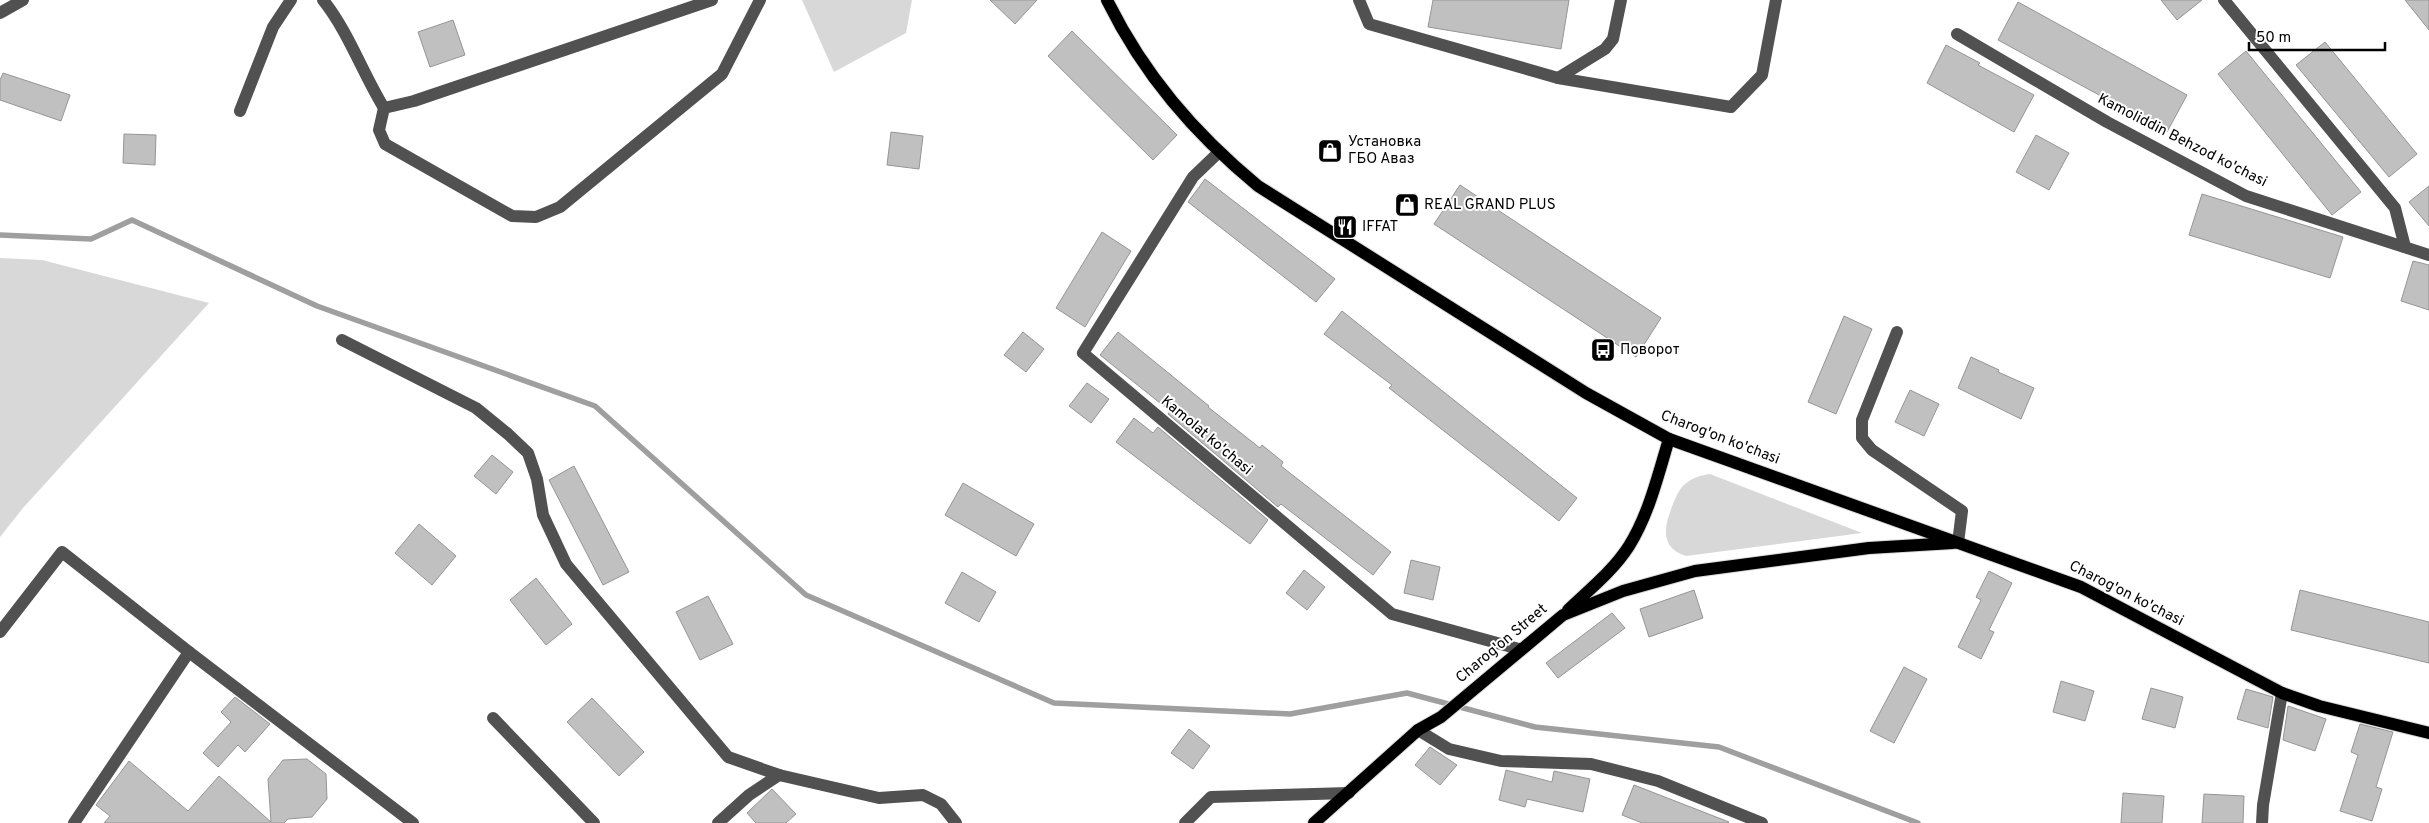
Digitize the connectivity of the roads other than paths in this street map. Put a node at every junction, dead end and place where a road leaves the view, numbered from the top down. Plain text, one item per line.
1 (23, 0) edge
2 (291, 0) edge
3 (323, 0) edge
4 (712, 0) edge
5 (760, 0) edge
6 (1107, 0) edge
7 (1359, 0) edge
8 (1621, 0) edge
9 (1776, 0) edge
10 (2224, 0) edge
11 (0, 12) edge
12 (1957, 34) dead end
13 (1558, 78) junction
14 (384, 108) junction
15 (240, 111) dead end
16 (1218, 153) junction
17 (2405, 247) junction
18 (2429, 255) edge
19 (1897, 332) dead end
20 (342, 340) dead end
21 (1669, 439) junction
22 (1958, 543) junction
23 (1562, 615) junction
24 (0, 632) edge
25 (1519, 649) junction
26 (189, 652) junction
27 (2282, 693) junction
28 (493, 718) dead end
29 (1418, 730) junction
30 (2429, 733) edge
31 (779, 775) junction
32 (1349, 794) junction
33 (74, 823) edge
34 (414, 823) edge
35 (594, 823) edge
36 (718, 823) edge
37 (956, 823) edge
38 (1185, 823) edge
39 (1314, 823) edge
40 (1762, 823) edge
41 (2262, 823) edge

1 - 11 street
2 - 15 street
3 - 14 street
4 - 14 street
5 - 14 street
6 - 16 main road, Charog'on ko'chasi
7 - 13 street
8 - 13 street
9 - 13 street
10 - 17 street
12 - 17 street, Kamoliddin Behzod ko'chasi
16 - 21 main road, Charog'on ko'chasi
16 - 25 street, Kamolat ko'chasi
17 - 18 street, Kamoliddin Behzod ko'chasi
19 - 22 street
20 - 31 street
21 - 22 main road, Charog'on ko'chasi
21 - 23 main road
22 - 23 main road, Charog'on Street
22 - 27 main road, Charog'on ko'chasi
23 - 25 main road, Charog'on Street
24 - 26 street
25 - 29 main road, Charog'on Street
26 - 33 street
26 - 34 street
27 - 30 main road, Charog'on ko'chasi
27 - 41 street
28 - 35 street
29 - 32 main road, Charog'on Street
29 - 40 street
31 - 36 street
31 - 37 street
32 - 38 street
32 - 39 main road, Charog'on Street

